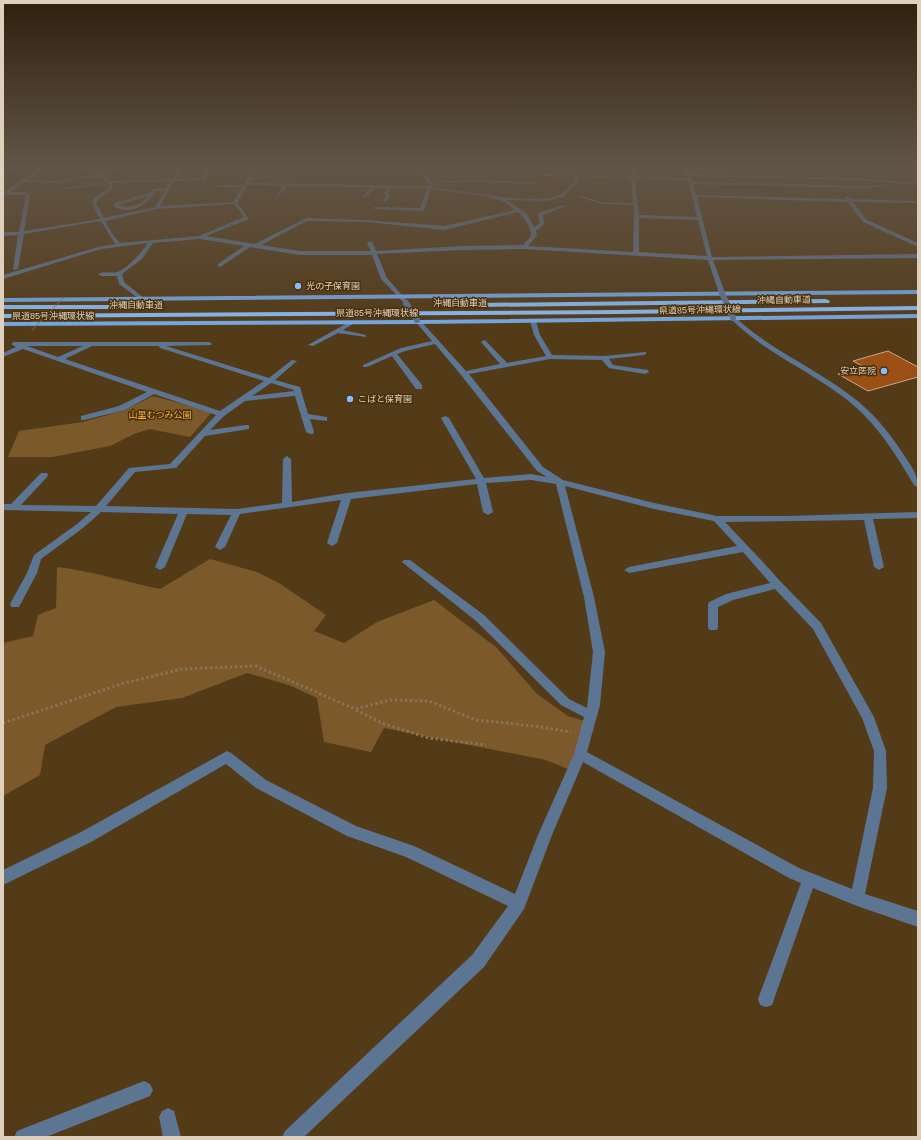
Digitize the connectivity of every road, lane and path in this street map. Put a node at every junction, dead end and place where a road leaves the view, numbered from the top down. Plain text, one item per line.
1 (24, 219) edge
2 (102, 219) edge
3 (103, 219) edge
4 (244, 219) edge
5 (306, 219) edge
6 (312, 219) edge
7 (481, 219) edge
8 (528, 219) edge
9 (541, 219) edge
10 (637, 219) edge
11 (700, 219) edge
12 (864, 219) edge
13 (534, 230) junction
14 (21, 233) junction
15 (3, 234) edge
16 (200, 237) junction
17 (152, 240) junction
18 (221, 240) junction
19 (370, 243) dead end
20 (119, 245) junction
21 (210, 245) dead end
22 (253, 245) junction
23 (918, 246) edge
24 (524, 247) junction
25 (372, 253) junction
26 (636, 254) junction
27 (918, 256) edge
28 (710, 258) junction
29 (220, 265) dead end
30 (15, 269) junction
31 (28, 269) junction
32 (3, 270) edge
33 (101, 274) dead end
34 (119, 274) junction
35 (3, 277) edge
36 (918, 292) edge
37 (722, 293) junction
38 (64, 297) dead end
39 (402, 297) junction
40 (142, 299) junction
41 (3, 300) edge
42 (918, 300) edge
43 (428, 305) dead end
44 (466, 305) dead end
45 (3, 307) edge
46 (162, 307) dead end
47 (186, 307) dead end
48 (918, 308) edge
49 (3, 316) edge
50 (918, 316) edge
51 (733, 318) junction
52 (418, 321) junction
53 (533, 321) junction
54 (353, 322) junction
55 (3, 324) edge
56 (32, 330) dead end
57 (337, 331) junction
58 (364, 336) dead end
59 (437, 342) junction
60 (484, 342) dead end
61 (92, 344) junction
62 (153, 344) junction
63 (209, 344) dead end
64 (311, 345) dead end
65 (22, 347) junction
66 (393, 353) junction
67 (644, 353) dead end
68 (3, 355) edge
69 (550, 357) junction
70 (604, 358) junction
71 (58, 359) junction
72 (294, 361) dead end
73 (505, 365) junction
74 (366, 366) dead end
75 (611, 367) junction
76 (645, 372) dead end
77 (464, 373) junction
78 (609, 376) dead end
79 (269, 381) junction
80 (419, 387) dead end
81 (154, 391) junction
82 (298, 393) junction
83 (242, 400) junction
84 (221, 414) junction
85 (305, 416) junction
86 (84, 418) dead end
87 (445, 418) dead end
88 (324, 419) dead end
89 (246, 427) dead end
90 (310, 432) dead end
91 (203, 434) junction
92 (287, 459) dead end
93 (44, 475) dead end
94 (481, 481) junction
95 (560, 482) junction
96 (918, 485) edge
97 (347, 496) junction
98 (287, 505) junction
99 (3, 507) edge
100 (14, 507) junction
101 (98, 510) junction
102 (184, 511) junction
103 (237, 512) junction
104 (488, 512) dead end
105 (918, 514) edge
106 (868, 516) junction
107 (717, 519) junction
108 (332, 544) dead end
109 (220, 547) dead end
110 (745, 548) junction
111 (408, 562) dead end
112 (160, 567) dead end
113 (879, 567) dead end
114 (629, 570) dead end
115 (777, 585) junction
116 (15, 604) dead end
117 (713, 627) dead end
118 (355, 709) junction
119 (591, 715) junction
120 (3, 723) edge
121 (586, 734) junction
122 (486, 746) dead end
123 (580, 754) junction
124 (3, 878) edge
125 (809, 880) junction
126 (857, 899) junction
127 (518, 904) junction
128 (918, 919) edge
129 (766, 999) dead end
130 (144, 1090) dead end
131 (168, 1117) dead end
132 (23, 1137) edge
133 (172, 1137) edge
134 (291, 1137) edge

1 - 14 street
2 - 14 street
3 - 20 street
4 - 16 street
5 - 22 street
6 - 7 street
8 - 13 street
9 - 13 street
10 - 26 street
11 - 28 street
12 - 23 street
13 - 24 street
14 - 15 street
14 - 30 street
16 - 17 street
16 - 18 street
17 - 20 street
17 - 34 street
18 - 21 street
18 - 22 street
19 - 25 street
20 - 31 street
22 - 25 street
22 - 29 street
24 - 25 street
24 - 26 street
25 - 39 street
26 - 28 street
27 - 28 street
28 - 37 street
30 - 31 street
30 - 32 street
31 - 35 street
33 - 34 street
34 - 40 street
36 - 37 main road, 県道85号沖縄環状線
37 - 39 main road, 県道85号沖縄環状線
37 - 51 street, bridge
38 - 56 path, bridge
39 - 40 main road, 県道85号沖縄環状線
39 - 52 street, bridge
40 - 41 main road, 県道85号沖縄環状線
42 - 44 highway, 沖縄自動車道
43 - 47 highway, 沖縄自動車道
45 - 46 highway, 沖縄自動車道
48 - 49 highway, 沖縄自動車道
50 - 51 main road, 県道85号沖縄環状線
51 - 53 main road, 県道85号沖縄環状線
51 - 96 street
52 - 53 main road, 県道85号沖縄環状線
52 - 54 main road, 県道85号沖縄環状線
52 - 59 street
53 - 69 street
54 - 55 main road, 県道85号沖縄環状線
54 - 57 street
57 - 58 street
57 - 64 street
59 - 66 street
59 - 77 street
60 - 73 street
61 - 62 street
61 - 65 street
61 - 71 street
62 - 63 street
62 - 79 street
65 - 68 street
65 - 71 street
66 - 74 street
66 - 80 street
67 - 70 street
69 - 70 street
69 - 73 street
70 - 75 street
71 - 81 street
72 - 79 street
73 - 77 street
75 - 76 street
75 - 78 street
77 - 95 street
79 - 82 street
79 - 83 street
81 - 84 street
81 - 86 street
82 - 83 street
82 - 85 street
83 - 84 street
84 - 91 street
85 - 88 street
85 - 90 street
87 - 94 street
89 - 91 street
91 - 101 street
92 - 98 street
93 - 100 street
94 - 95 street
94 - 97 street
94 - 104 street
95 - 107 street
95 - 119 street
97 - 98 street
97 - 108 street
98 - 103 street
99 - 100 street
100 - 101 street
101 - 102 street
101 - 116 street
102 - 103 street
102 - 112 street
103 - 109 street
105 - 106 street
106 - 107 street
106 - 113 street
107 - 110 street
110 - 114 street
110 - 115 street
111 - 119 street
115 - 117 street
115 - 126 street
118 - 120 path
118 - 121 path
118 - 122 path
119 - 121 street
121 - 123 street
123 - 125 street
123 - 127 street
124 - 127 street
125 - 126 street
125 - 129 street
126 - 128 street
127 - 134 street
130 - 132 street
131 - 133 street

